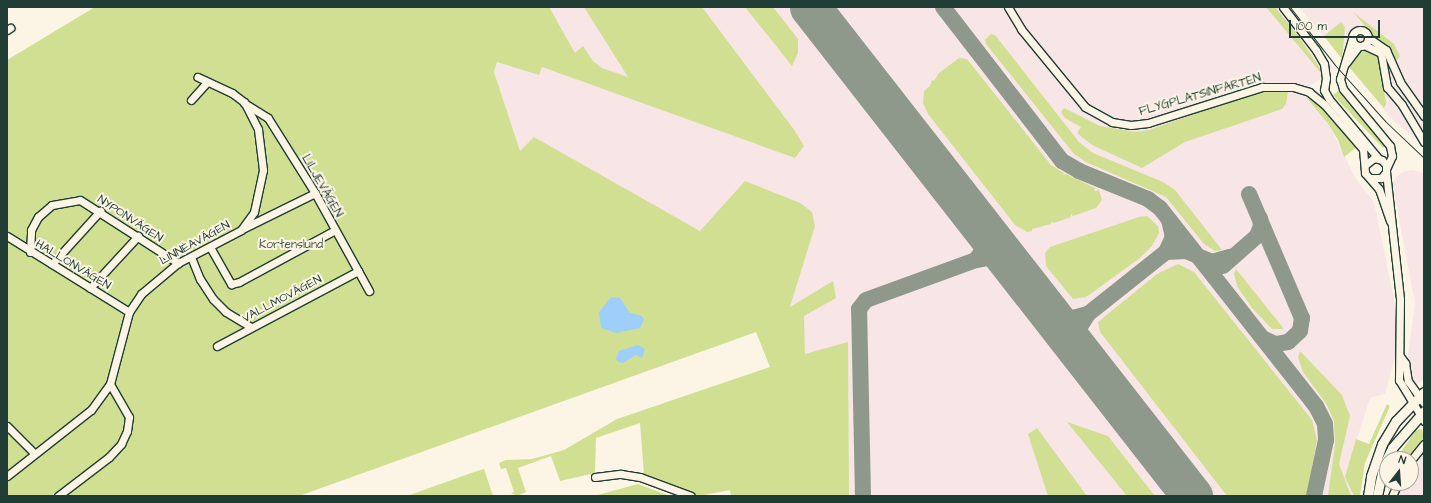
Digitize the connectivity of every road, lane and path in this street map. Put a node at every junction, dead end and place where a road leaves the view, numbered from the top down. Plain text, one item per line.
1 (1008, 7) edge
2 (1283, 7) edge
3 (1369, 38) junction
4 (1352, 40) junction
5 (1361, 45) junction
6 (1345, 65) junction
7 (196, 77) dead end
8 (207, 82) junction
9 (191, 100) dead end
10 (244, 102) junction
11 (1424, 116) edge
12 (1424, 142) edge
13 (1388, 144) junction
14 (1379, 158) junction
15 (1365, 165) junction
16 (1386, 171) junction
17 (1371, 178) junction
18 (315, 193) junction
19 (100, 211) junction
20 (1390, 221) junction
21 (241, 230) junction
22 (335, 230) junction
23 (7, 236) edge
24 (138, 236) junction
25 (210, 247) junction
26 (30, 252) junction
27 (191, 257) junction
28 (178, 263) junction
29 (52, 264) junction
30 (358, 272) junction
31 (90, 288) junction
32 (369, 291) dead end
33 (129, 312) junction
34 (251, 327) junction
35 (217, 346) dead end
36 (110, 384) junction
37 (1420, 399) edge
38 (1422, 416) edge
39 (7, 426) edge
40 (34, 453) junction
41 (7, 476) edge
42 (595, 477) dead end
43 (58, 496) edge
44 (691, 496) edge
45 (1368, 496) edge
46 (1377, 496) edge

1 - 15 street, FLYGPLATSINFARTEN
2 - 14 street
3 - 4 street
3 - 5 street
3 - 11 street
4 - 5 street
4 - 6 street
5 - 6 street
5 - 12 street
6 - 13 street
7 - 8 street, LINNÉAVÄGEN
8 - 9 street
8 - 10 street, LINNÉAVÄGEN
10 - 18 street, LILJEVÄGEN
10 - 21 street, LINNÉAVÄGEN
13 - 14 street
13 - 16 street
14 - 15 street
14 - 16 street
15 - 17 street
16 - 17 street
16 - 20 street
17 - 20 street
18 - 21 street
18 - 22 street, LILJEVÄGEN
19 - 24 street, NYPONVÄGEN
19 - 26 street, NYPONVÄGEN
19 - 29 street
20 - 37 street
21 - 25 street, LINNÉAVÄGEN
22 - 25 street
22 - 30 street, LILJEVÄGEN
23 - 26 street, HALLONVÄGEN
24 - 28 street, NYPONVÄGEN
24 - 31 street
25 - 27 street, LINNÉAVÄGEN
26 - 29 street, HALLONVÄGEN
27 - 28 street, LINNÉAVÄGEN
27 - 34 street
28 - 33 street, LINNÉAVÄGEN
29 - 31 street, HALLONVÄGEN
30 - 32 street, LILJEVÄGEN
30 - 34 street, VALLMOVÄGEN
31 - 33 street, HALLONVÄGEN
33 - 36 street, LINNÉAVÄGEN
34 - 35 street, VALLMOVÄGEN
36 - 40 street, LINNÉAVÄGEN
36 - 43 street
37 - 38 street
37 - 45 main road
38 - 46 main road
39 - 40 street
40 - 41 street, LINNÉAVÄGEN
42 - 44 street

